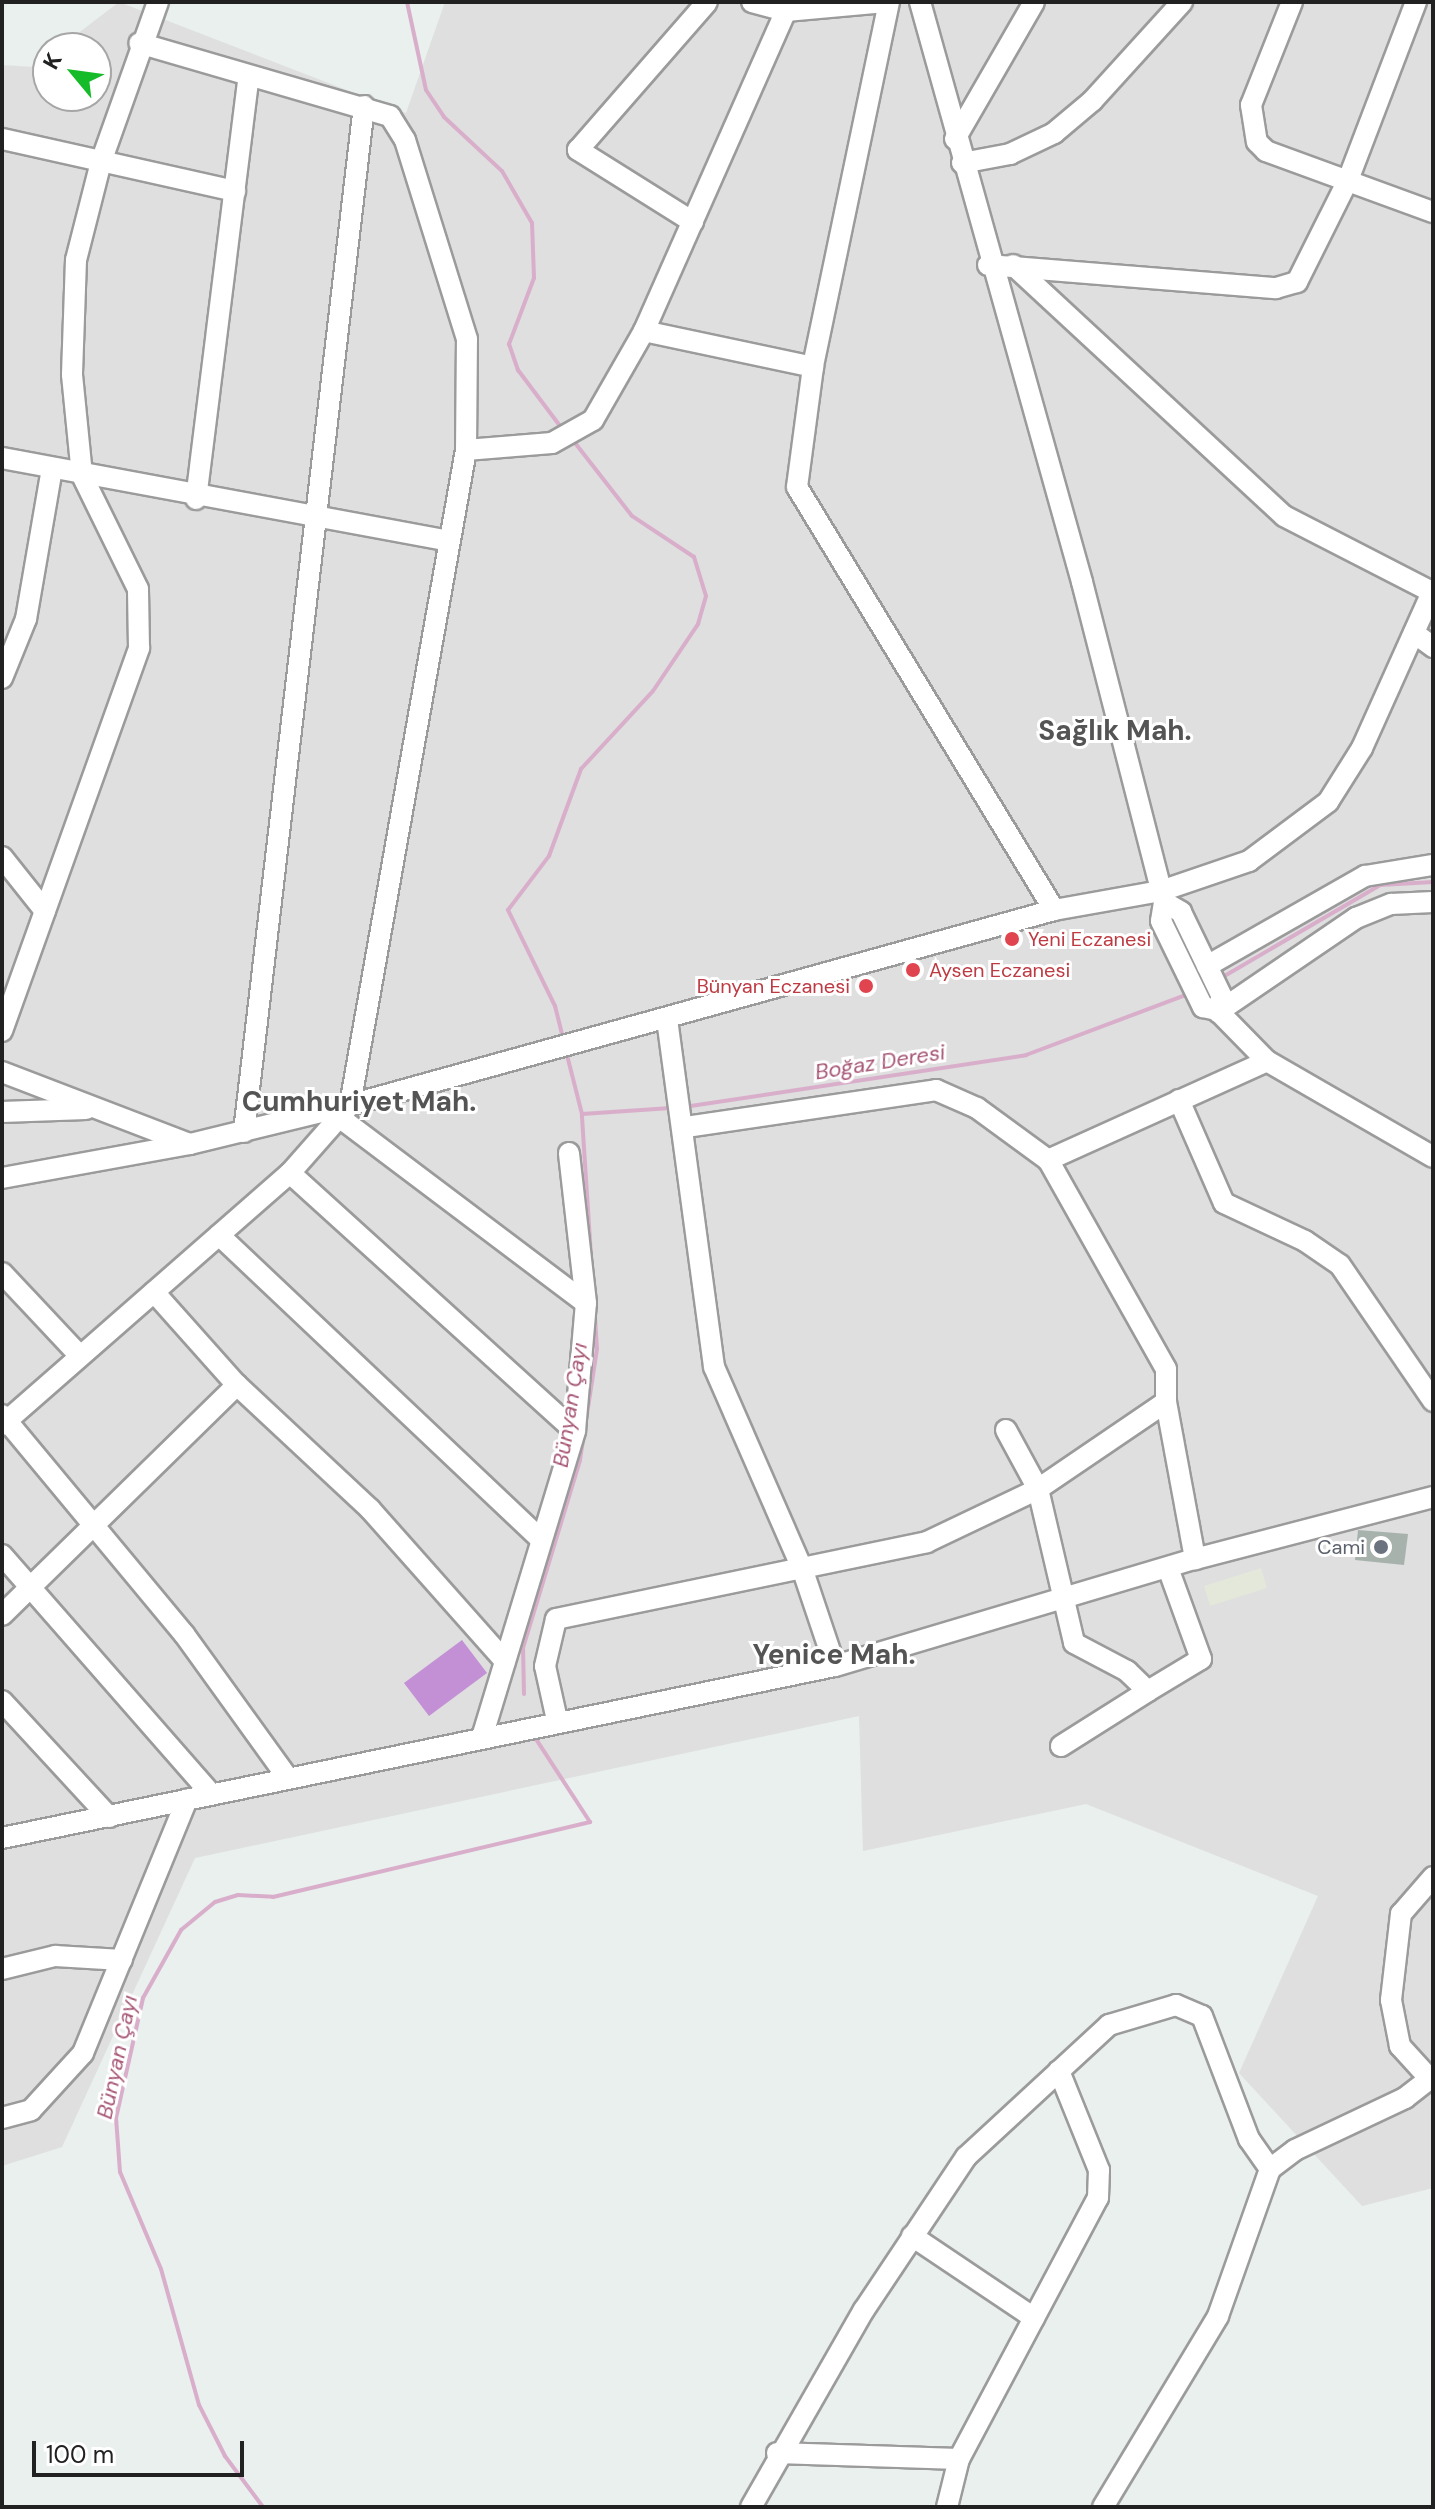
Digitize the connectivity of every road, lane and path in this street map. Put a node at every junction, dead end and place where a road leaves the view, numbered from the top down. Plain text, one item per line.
1 (158, 2) edge
2 (707, 2) edge
3 (752, 2) edge
4 (887, 2) edge
5 (920, 2) edge
6 (1034, 2) edge
7 (1182, 2) edge
8 (1292, 2) edge
9 (1416, 2) edge
10 (786, 11) junction
11 (139, 43) junction
12 (248, 80) junction
13 (364, 106) junction
14 (2, 139) edge
15 (955, 139) junction
16 (101, 162) junction
17 (962, 163) junction
18 (1348, 180) junction
19 (235, 191) junction
20 (1433, 212) edge
21 (693, 222) junction
22 (988, 265) junction
23 (1013, 265) junction
24 (644, 331) junction
25 (813, 367) junction
26 (466, 450) junction
27 (2, 458) edge
28 (52, 469) junction
29 (82, 475) junction
30 (196, 499) junction
31 (319, 520) junction
32 (449, 541) junction
33 (1433, 591) edge
34 (1414, 633) junction
35 (1433, 647) edge
36 (2, 678) edge
37 (2, 857) edge
38 (1433, 865) edge
39 (1163, 896) junction
40 (1433, 902) edge
41 (1054, 910) junction
42 (45, 911) junction
43 (1209, 969) junction
44 (1215, 1006) junction
45 (667, 1019) junction
46 (2, 1031) edge
47 (1267, 1061) junction
48 (2, 1072) edge
49 (1179, 1100) junction
50 (94, 1108) junction
51 (345, 1111) junction
52 (2, 1112) edge
53 (685, 1123) junction
54 (244, 1132) junction
55 (190, 1144) junction
56 (1428, 1147) edge
57 (569, 1153) dead end
58 (1048, 1160) junction
59 (290, 1173) junction
60 (2, 1178) edge
61 (219, 1235) junction
62 (2, 1273) edge
63 (154, 1292) junction
64 (586, 1303) junction
65 (79, 1355) junction
66 (237, 1385) junction
67 (1433, 1401) edge
68 (1166, 1402) junction
69 (4, 1421) edge
70 (1006, 1430) dead end
71 (575, 1431) junction
72 (1038, 1489) junction
73 (1433, 1497) edge
74 (97, 1527) junction
75 (540, 1539) junction
76 (2, 1555) edge
77 (1195, 1559) junction
78 (802, 1568) junction
79 (1168, 1568) junction
80 (32, 1588) junction
81 (1067, 1601) junction
82 (2, 1615) edge
83 (505, 1661) junction
84 (835, 1666) junction
85 (1148, 1691) junction
86 (2, 1701) edge
87 (554, 1720) junction
88 (483, 1734) junction
89 (1061, 1746) dead end
90 (288, 1778) junction
91 (211, 1794) junction
92 (187, 1799) junction
93 (109, 1817) junction
94 (2, 1838) edge
95 (1433, 1877) edge
96 (122, 1960) junction
97 (2, 1969) edge
98 (1059, 2071) junction
99 (1431, 2077) edge
100 (2, 2118) edge
101 (1270, 2169) junction
102 (912, 2236) junction
103 (1034, 2318) junction
104 (777, 2453) junction
105 (959, 2459) junction
106 (751, 2507) edge
107 (947, 2507) edge
108 (1103, 2507) edge

1 - 11 street
2 - 21 street
3 - 10 street
4 - 10 street
4 - 25 street
5 - 15 street
6 - 15 street
7 - 17 street
8 - 18 street
9 - 18 street
10 - 21 street
11 - 12 street
11 - 16 street
12 - 13 street
12 - 19 street
13 - 26 street
13 - 31 street
14 - 16 street
15 - 17 street
16 - 19 street
16 - 29 street
17 - 22 street
18 - 20 street
18 - 23 street
19 - 30 street
21 - 24 street
22 - 23 street
22 - 39 street
23 - 33 street
24 - 25 street
24 - 26 street
25 - 41 street
26 - 32 street
27 - 28 street
28 - 29 street
28 - 36 street
29 - 30 street
29 - 42 street
30 - 31 street
31 - 32 street
31 - 54 street
32 - 51 street
33 - 34 street
34 - 35 street
34 - 39 street
37 - 42 street
38 - 43 street
39 - 41 street
39 - 43 street
39 - 44 street
40 - 44 street
41 - 45 street
42 - 46 street
43 - 44 street
44 - 47 street
45 - 51 street
45 - 53 street
47 - 49 street
47 - 56 street
48 - 50 street
49 - 58 street
49 - 67 street
50 - 52 street
50 - 55 street
51 - 54 street
51 - 59 street
51 - 64 street
53 - 58 street
53 - 78 street
54 - 55 street
55 - 60 street
57 - 64 street
58 - 68 street
59 - 61 street
59 - 71 street
61 - 63 street
61 - 75 street
62 - 65 street
63 - 65 street
63 - 66 street
64 - 71 street
65 - 69 street
66 - 74 street
66 - 83 street
68 - 72 street
68 - 77 street
69 - 74 street
70 - 72 street
71 - 75 street
72 - 78 street
72 - 81 street
73 - 77 street
74 - 80 street
74 - 90 street
75 - 83 street
76 - 80 street
77 - 79 street
78 - 84 street
78 - 87 street
79 - 81 street
79 - 85 street
80 - 82 street
80 - 91 street
81 - 84 street
81 - 85 street
83 - 88 street
84 - 87 street
85 - 89 street
86 - 93 street
87 - 88 street
88 - 90 street
90 - 91 street
91 - 92 street
92 - 93 street
92 - 96 street
93 - 94 street
95 - 99 street
96 - 97 street
96 - 100 street
98 - 101 street
98 - 102 street
98 - 103 street
99 - 101 street
101 - 108 street
102 - 103 street
102 - 104 street
103 - 105 street
104 - 105 street
104 - 106 street
105 - 107 street

